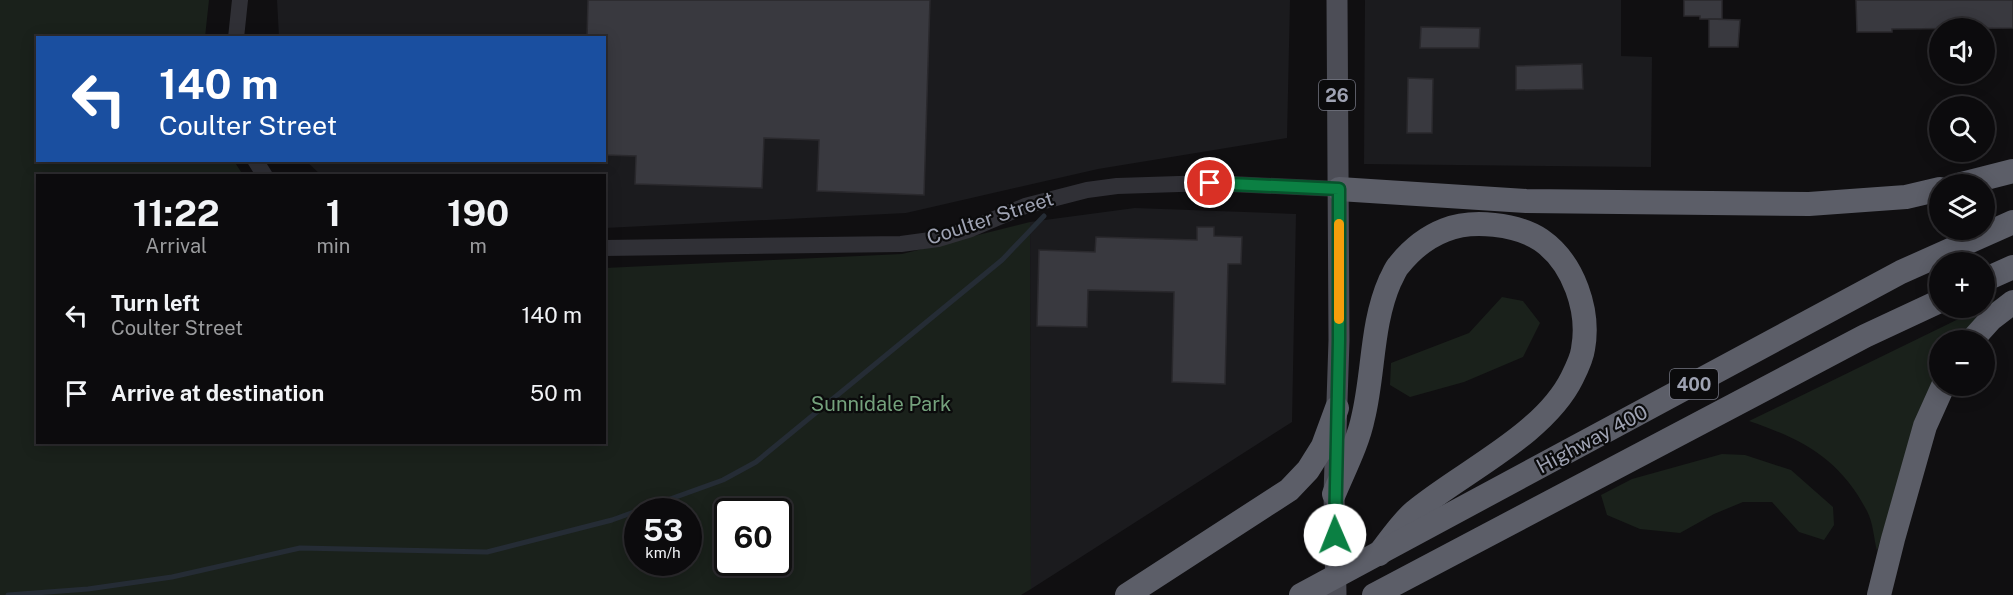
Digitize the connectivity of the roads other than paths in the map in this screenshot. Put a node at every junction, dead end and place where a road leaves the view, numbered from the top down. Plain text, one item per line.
1 (240, 0) edge
2 (1337, 0) edge
3 (236, 36) edge
4 (2013, 171) edge
5 (1995, 176) edge
6 (1339, 189) junction
7 (1929, 192) edge
8 (2013, 222) edge
9 (606, 248) edge
10 (2013, 267) edge
11 (1995, 275) edge
12 (2013, 302) edge
13 (1929, 306) edge
14 (1981, 330) edge
15 (1939, 396) edge
16 (1337, 408) junction
17 (1334, 494) junction
18 (1379, 554) junction
19 (1127, 595) edge
20 (1301, 595) edge
21 (1336, 595) edge
22 (1374, 595) edge
23 (1879, 595) edge

1 - 3 street
2 - 6 main road, 26
4 - 5 highway
6 - 7 highway
6 - 9 street, Coulter Street
6 - 16 main road, 26
8 - 18 highway, Highway 400 / 400
10 - 11 highway
12 - 14 highway
13 - 22 highway, Highway 400 / 400
15 - 23 highway
16 - 17 main road, 26
16 - 19 highway
17 - 18 highway
17 - 21 main road, 26
18 - 20 highway, Highway 400 / 400

